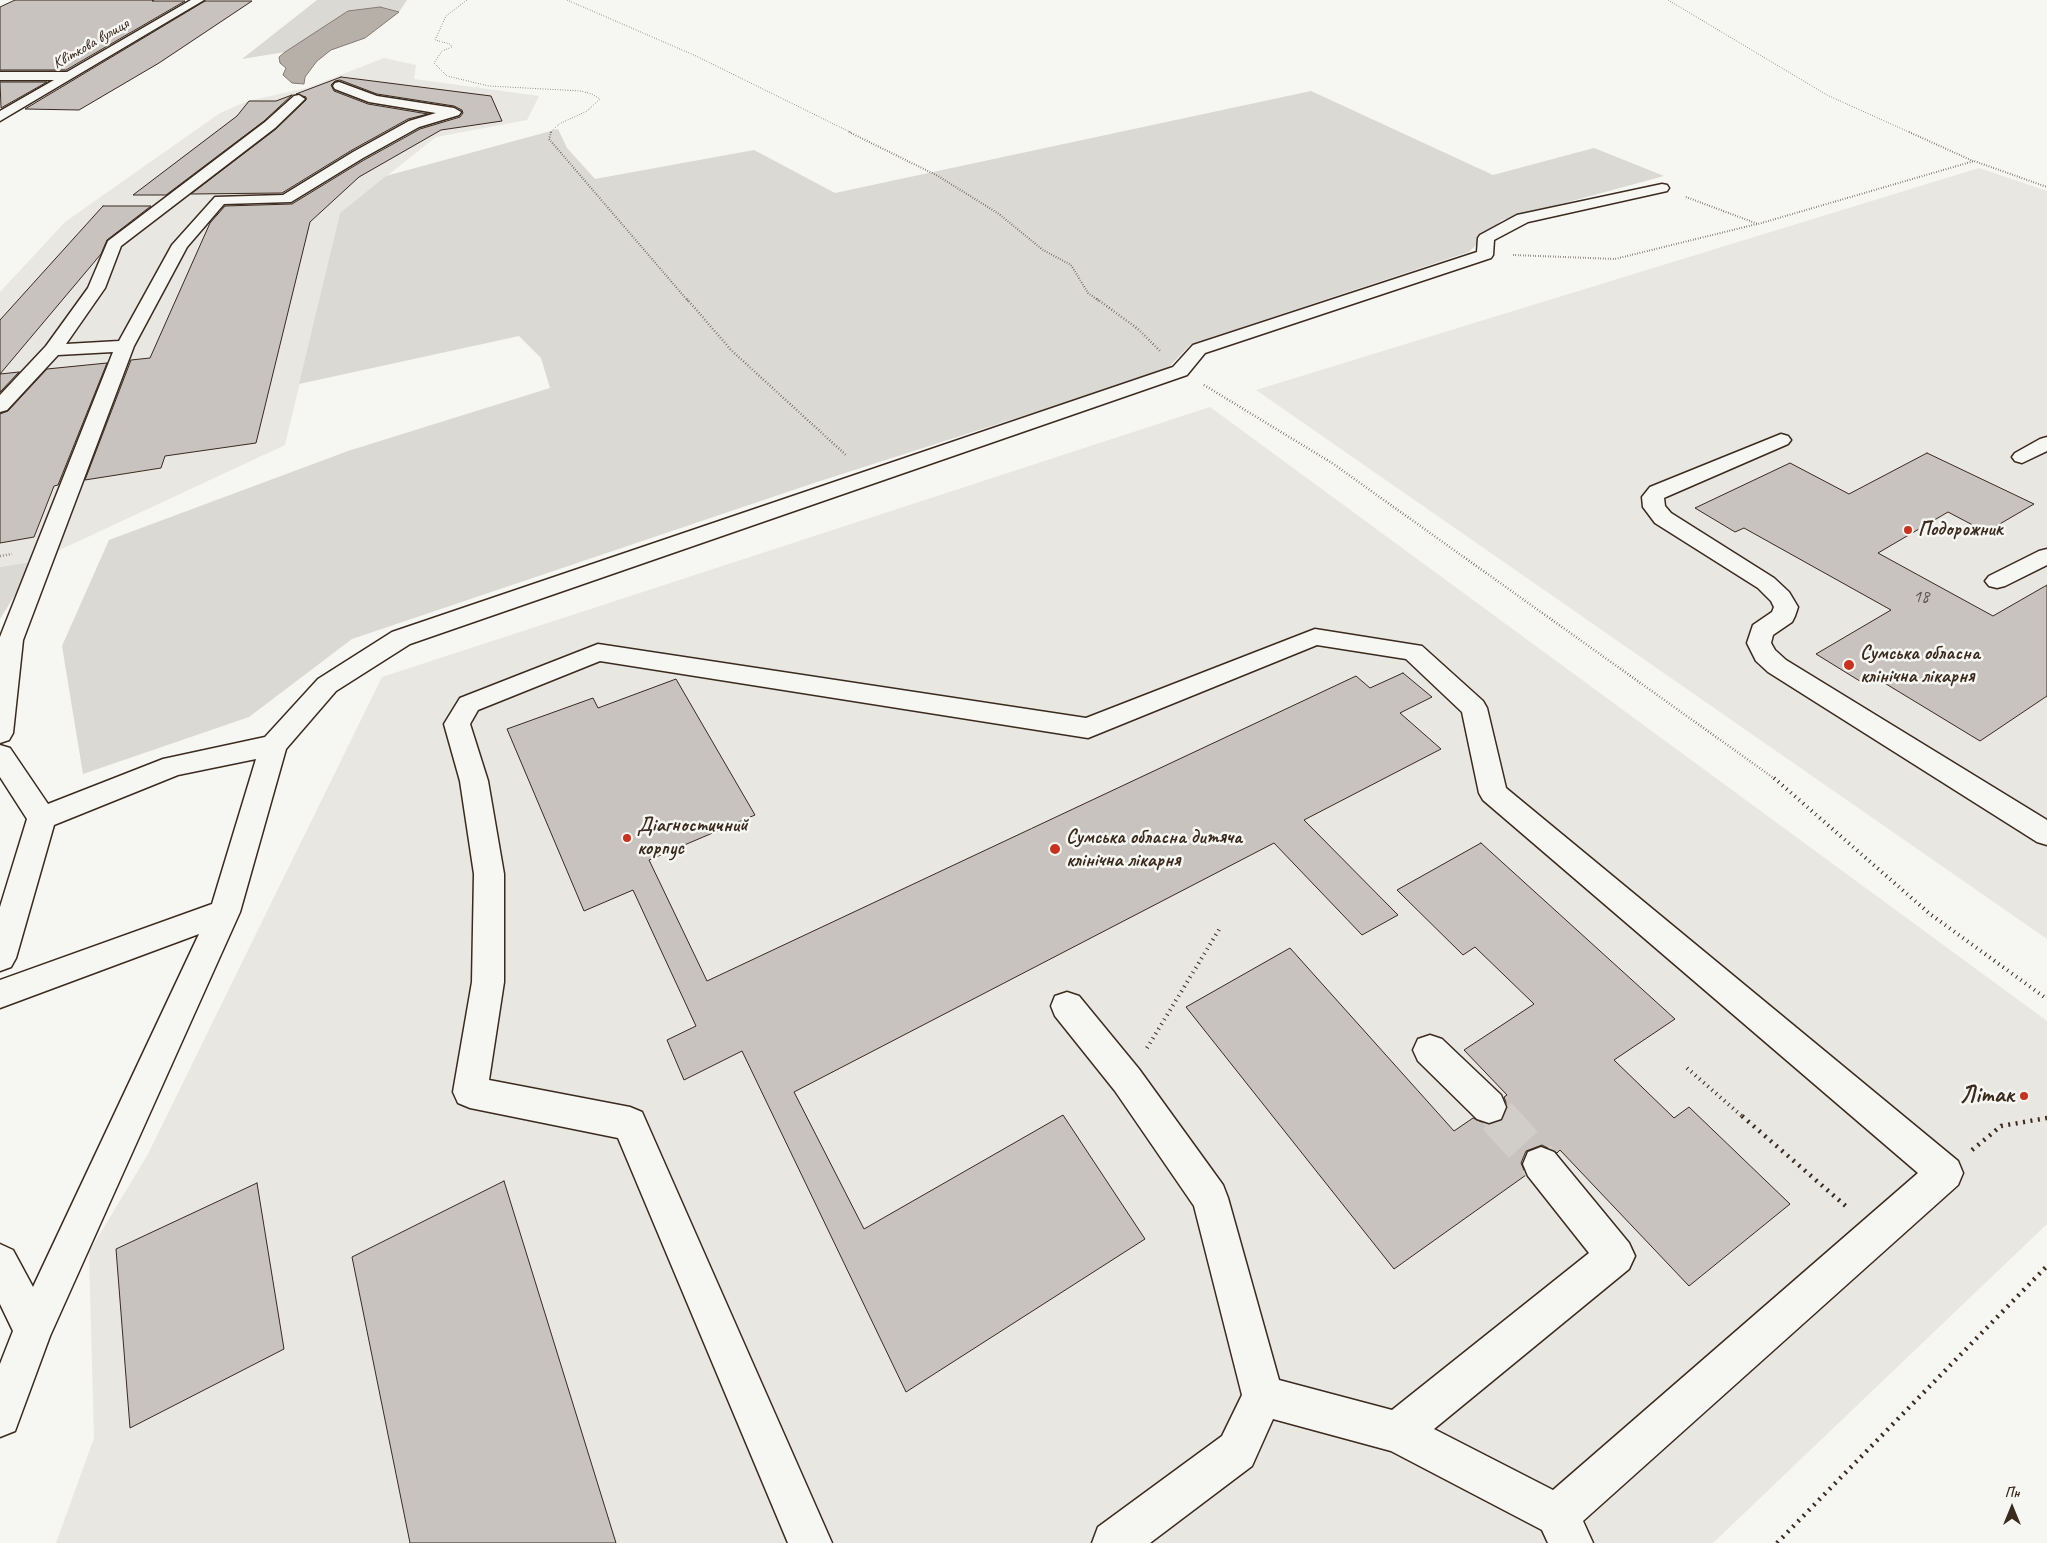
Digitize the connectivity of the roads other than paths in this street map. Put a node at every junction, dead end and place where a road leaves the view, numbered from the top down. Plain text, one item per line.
1 (199, 0) edge
2 (0, 76) edge
3 (68, 76) junction
4 (339, 86) dead end
5 (299, 99) dead end
6 (0, 118) edge
7 (1662, 188) road end
8 (174, 199) junction
9 (220, 200) junction
10 (126, 346) junction
11 (52, 350) junction
12 (0, 406) edge
13 (1781, 440) dead end
14 (2047, 444) edge
15 (2022, 457) dead end
16 (2047, 556) edge
17 (1997, 581) dead end
18 (0, 733) edge
19 (274, 746) junction
20 (0, 755) edge
21 (42, 818) junction
22 (2042, 824) edge
23 (225, 912) junction
24 (0, 958) edge
25 (0, 994) edge
26 (1067, 1006) dead end
27 (1430, 1050) dead end
28 (1489, 1106) tunnel mouth
29 (1541, 1164) tunnel mouth
30 (0, 1263) edge
31 (33, 1330) junction
32 (1262, 1396) junction
33 (0, 1416) edge
34 (1397, 1432) junction
35 (1564, 1529) edge
36 (810, 1543) edge
37 (1114, 1543) edge

1 - 3 street, Квіткова вулиця
2 - 3 street
3 - 6 street, Квіткова вулиця
4 - 9 street
5 - 8 street
7 - 19 street
8 - 9 street
8 - 11 street
9 - 10 street
10 - 11 street
10 - 18 street
11 - 12 street
13 - 22 street
14 - 15 street
16 - 17 street
19 - 21 street
19 - 23 street
20 - 21 street
21 - 24 street
23 - 25 street
23 - 31 street
26 - 32 street
27 - 28 street
29 - 34 street
30 - 31 street
31 - 33 street
32 - 34 street
32 - 37 street
34 - 35 street
35 - 36 street

